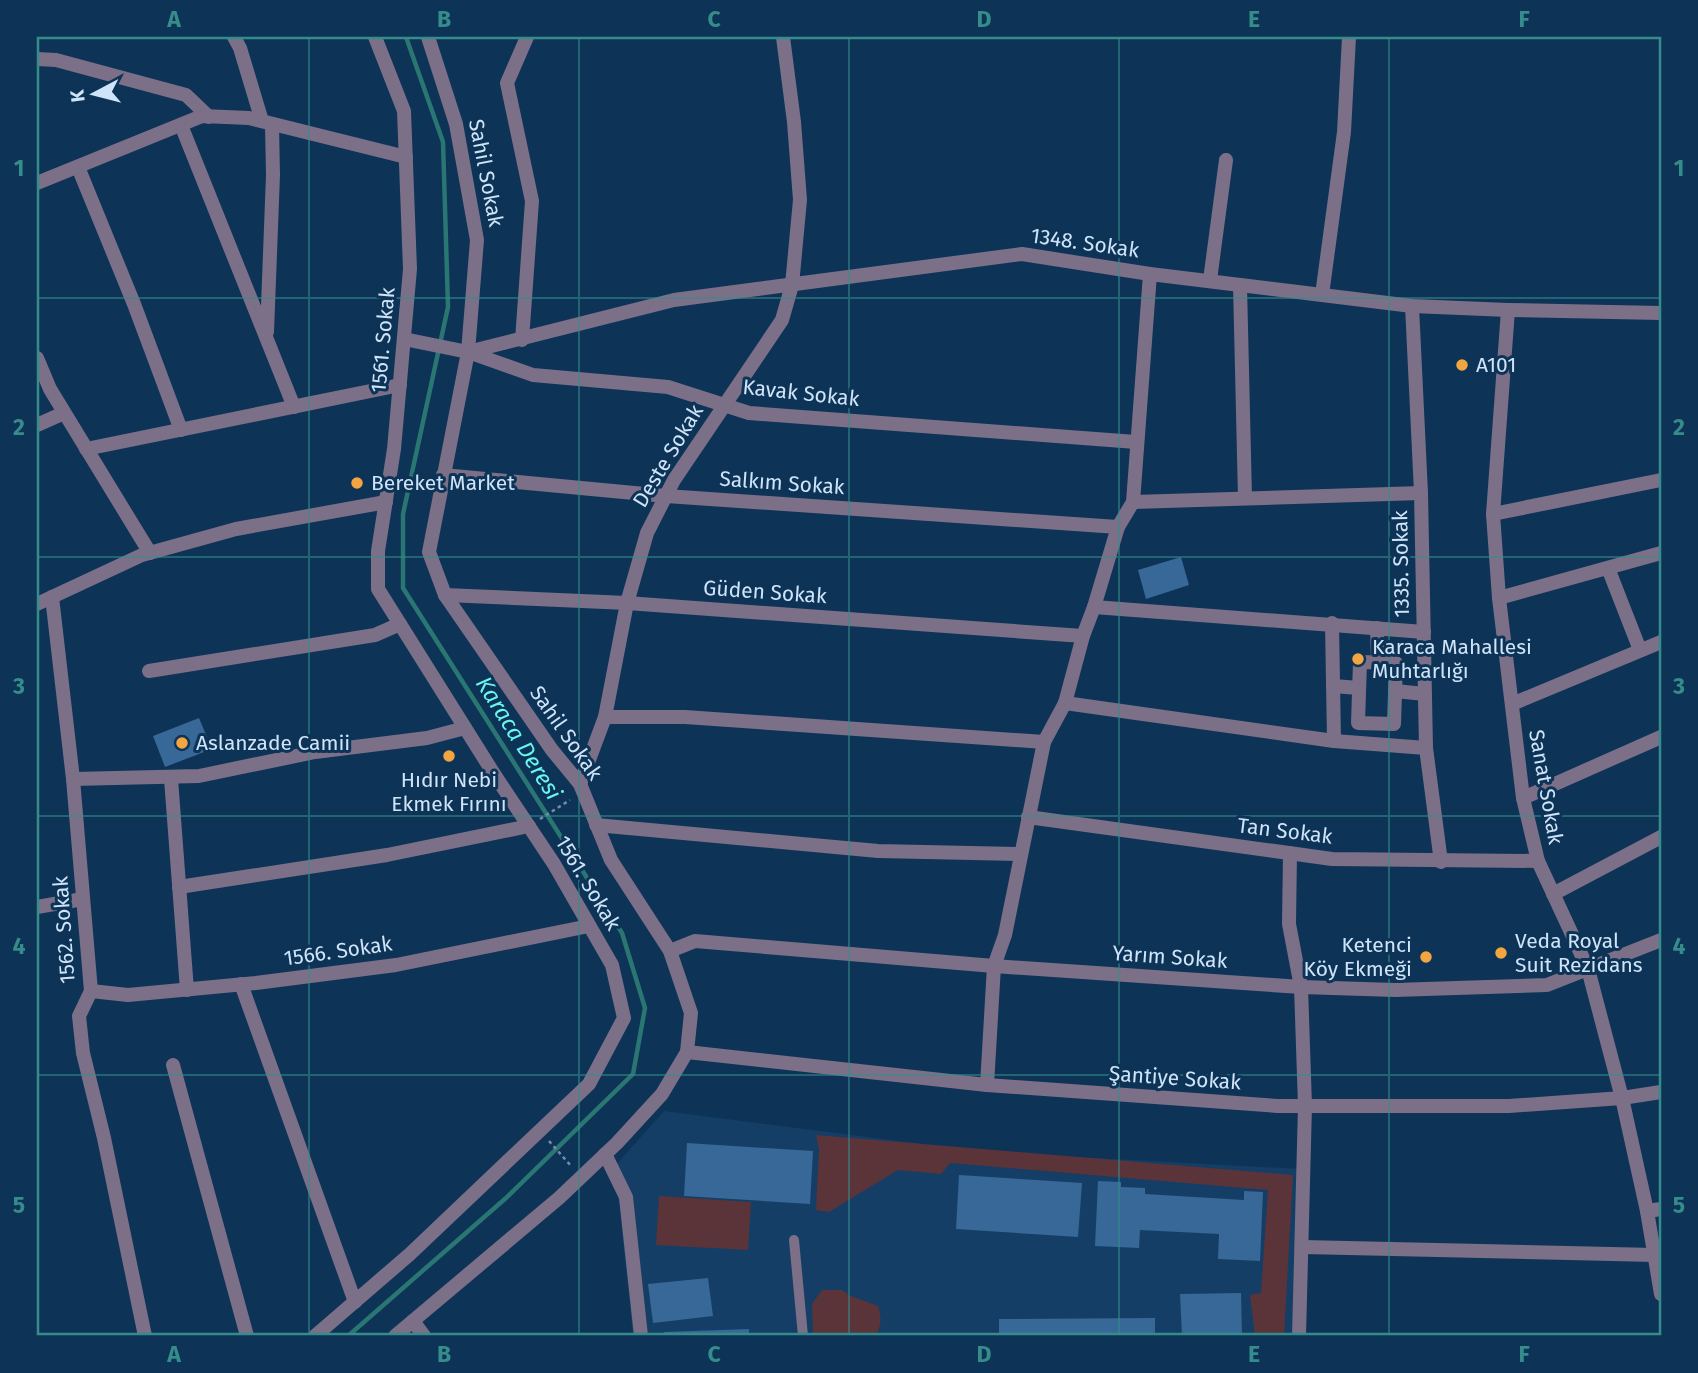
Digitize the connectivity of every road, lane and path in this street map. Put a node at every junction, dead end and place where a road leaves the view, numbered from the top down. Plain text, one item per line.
1 (234, 37) edge
2 (375, 37) edge
3 (428, 37) edge
4 (527, 37) edge
5 (783, 37) edge
6 (1349, 37) edge
7 (37, 59) edge
8 (209, 117) junction
9 (267, 122) junction
10 (181, 125) junction
11 (406, 157) junction
12 (1226, 160) dead end
13 (78, 167) junction
14 (37, 183) edge
15 (1150, 274) junction
16 (1210, 280) junction
17 (792, 285) junction
18 (1240, 285) junction
19 (1322, 295) junction
20 (1412, 306) junction
21 (1508, 310) junction
22 (1661, 313) edge
23 (266, 337) junction
24 (404, 339) junction
25 (522, 340) junction
26 (468, 352) junction
27 (37, 358) edge
28 (400, 385) junction
29 (724, 404) junction
30 (294, 407) junction
31 (64, 413) junction
32 (37, 425) edge
33 (181, 430) junction
34 (1136, 442) junction
35 (86, 449) junction
36 (443, 475) junction
37 (1661, 480) edge
38 (1421, 494) junction
39 (666, 496) junction
40 (1245, 498) junction
41 (386, 502) junction
42 (1133, 502) junction
43 (1493, 513) junction
44 (1118, 527) junction
45 (150, 553) junction
46 (1661, 553) edge
47 (1608, 568) junction
48 (445, 595) junction
49 (42, 598) edge
50 (1499, 598) junction
51 (627, 603) junction
52 (1094, 607) junction
53 (1332, 623) junction
54 (400, 624) junction
55 (1377, 628) junction
56 (1424, 632) junction
57 (1083, 636) junction
58 (1661, 642) edge
59 (1640, 650) junction
60 (1378, 662) junction
61 (149, 671) dead end
62 (1333, 686) junction
63 (1359, 688) junction
64 (1395, 691) junction
65 (1425, 694) junction
66 (1065, 703) junction
67 (1512, 704) junction
68 (605, 717) junction
69 (1374, 723) junction
70 (465, 728) junction
71 (1661, 737) edge
72 (1334, 741) junction
73 (1044, 742) junction
74 (1373, 744) junction
75 (1426, 748) junction
76 (73, 779) junction
77 (171, 779) junction
78 (582, 788) junction
79 (1523, 798) junction
80 (1028, 817) junction
81 (596, 825) junction
82 (529, 826) junction
83 (1661, 837) edge
84 (1290, 853) junction
85 (1021, 854) junction
86 (1538, 861) junction
87 (1441, 862) junction
88 (179, 887) junction
89 (1553, 894) junction
90 (83, 899) junction
91 (37, 906) edge
92 (589, 926) junction
93 (1661, 940) edge
94 (670, 951) junction
95 (995, 966) junction
96 (1588, 970) junction
97 (241, 984) junction
98 (1301, 987) junction
99 (91, 990) junction
100 (187, 990) junction
101 (687, 1052) junction
102 (173, 1065) dead end
103 (986, 1085) junction
104 (1661, 1092) edge
105 (1622, 1098) junction
106 (1305, 1106) junction
107 (539, 1131) junction
108 (605, 1154) junction
109 (581, 1177) junction
110 (1654, 1210) edge
111 (794, 1240) dead end
112 (1303, 1247) junction
113 (1655, 1255) junction
114 (1661, 1294) edge
115 (355, 1302) junction
116 (413, 1321) junction
117 (145, 1336) edge
118 (247, 1336) edge
119 (315, 1336) edge
120 (395, 1336) edge
121 (424, 1336) edge
122 (641, 1336) edge
123 (803, 1336) edge
124 (1299, 1336) edge

1 - 9 street
2 - 11 street, 1561. Sokak
3 - 26 street, Sahil Sokak
4 - 25 street
5 - 17 street, Deste Sokak
6 - 19 street
7 - 8 street
8 - 9 street
8 - 10 street
9 - 11 street
9 - 23 street
10 - 13 street
10 - 23 street
11 - 24 street, 1561. Sokak
12 - 16 street
13 - 14 street
13 - 33 street
15 - 16 street, 1348. Sokak
15 - 17 street, 1348. Sokak
15 - 34 street
16 - 18 street, 1348. Sokak
17 - 25 street, 1348. Sokak
17 - 29 street, Deste Sokak
18 - 19 street, 1348. Sokak
18 - 40 street
19 - 20 street, 1348. Sokak
20 - 21 street, 1348. Sokak
20 - 38 street, 1335. Sokak
21 - 22 street, 1348. Sokak
21 - 43 street, Sanat Sokak
23 - 30 street
24 - 26 street, Kavak Sokak
24 - 28 street, 1561. Sokak
25 - 26 street, 1348. Sokak
26 - 29 street, Kavak Sokak
26 - 36 street, Sahil Sokak
27 - 31 street
28 - 30 street
28 - 41 street, 1561. Sokak
29 - 34 street, Kavak Sokak
29 - 39 street, Deste Sokak
30 - 33 street
31 - 32 street
31 - 35 street
33 - 35 street
34 - 42 street
35 - 45 street
36 - 39 street, Salkım Sokak
36 - 48 street, Sahil Sokak
37 - 43 street
38 - 40 street
38 - 56 street, 1335. Sokak
39 - 44 street, Salkım Sokak
39 - 51 street, Deste Sokak
40 - 42 street
41 - 45 street
41 - 54 street, 1561. Sokak
42 - 44 street
43 - 50 street, Sanat Sokak
44 - 52 street
45 - 49 street
46 - 47 street
47 - 50 street
47 - 59 street
48 - 51 street, Güden Sokak
48 - 78 street, Sahil Sokak
49 - 76 street, 1562. Sokak
50 - 67 street, Sanat Sokak
51 - 57 street, Güden Sokak
51 - 68 street, Deste Sokak
52 - 53 street
52 - 57 street
53 - 55 street
53 - 62 street
54 - 61 street
54 - 70 street, 1561. Sokak
55 - 56 street
55 - 60 street
56 - 65 street, 1335. Sokak
57 - 66 street
58 - 59 street
59 - 67 street
60 - 63 street
60 - 64 street
62 - 63 street
62 - 72 street
63 - 69 street
64 - 65 street
64 - 69 street
65 - 75 street, 1335. Sokak
66 - 72 street
66 - 73 street
67 - 79 street, Sanat Sokak
68 - 73 street
68 - 78 street, Deste Sokak
69 - 74 street
70 - 77 street
70 - 82 street, 1561. Sokak
71 - 79 street
72 - 74 street
73 - 80 street
74 - 75 street
75 - 87 street, 1335. Sokak
76 - 77 street
76 - 90 street, 1562. Sokak
77 - 88 street
78 - 81 street, Sahil Sokak
78 - 82 path
79 - 86 street, Sanat Sokak
80 - 84 street, Tan Sokak
80 - 85 street
81 - 85 street
81 - 94 street, Sahil Sokak
82 - 88 street
82 - 92 street, 1561. Sokak
83 - 89 street
84 - 87 street, Tan Sokak
84 - 98 street
85 - 95 street
86 - 87 street, Tan Sokak
86 - 89 street, Sanat Sokak
88 - 100 street
89 - 96 street, Sanat Sokak
90 - 91 street
90 - 99 street, 1562. Sokak
92 - 97 street, 1566. Sokak
92 - 107 street, 1561. Sokak
93 - 96 street, Yarım Sokak
94 - 95 street, Yarım Sokak
94 - 101 street, Sahil Sokak
95 - 98 street, Yarım Sokak
95 - 103 street
96 - 98 street, Yarım Sokak
96 - 105 street, Sanat Sokak
97 - 100 street, 1566. Sokak
97 - 115 street
98 - 106 street
99 - 100 street, 1566. Sokak
99 - 117 street, 1562. Sokak
101 - 103 street, Şantiye Sokak
101 - 108 street, Sahil Sokak
102 - 118 street
103 - 106 street, Şantiye Sokak
104 - 105 street, Şantiye Sokak
105 - 106 street, Şantiye Sokak
105 - 110 street, Sanat Sokak
106 - 112 street
107 - 109 path
107 - 115 street, 1561. Sokak
108 - 109 street, Sahil Sokak
108 - 122 street
109 - 116 street, Sahil Sokak
110 - 113 street, Sanat Sokak
111 - 123 lane
112 - 113 street
112 - 124 street
113 - 114 street, Sanat Sokak
115 - 119 street, 1561. Sokak
116 - 120 street, Sahil Sokak
116 - 121 street

